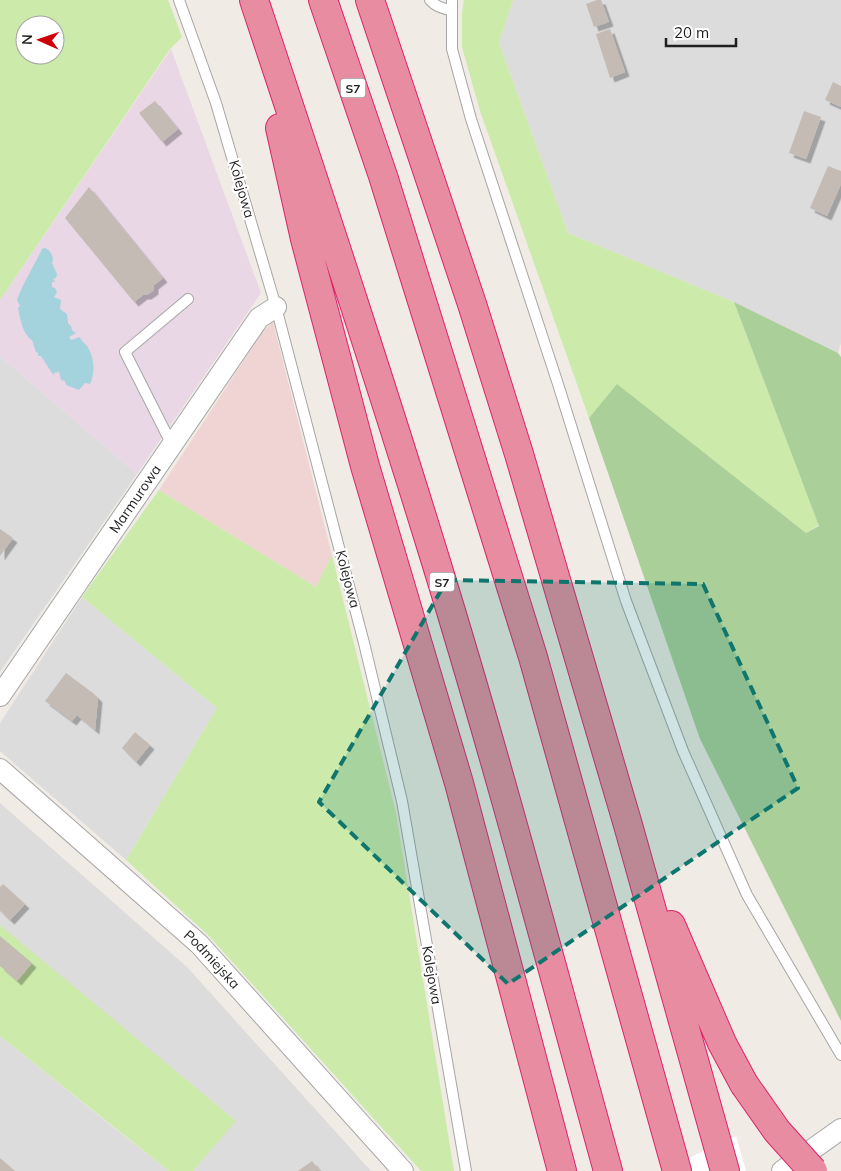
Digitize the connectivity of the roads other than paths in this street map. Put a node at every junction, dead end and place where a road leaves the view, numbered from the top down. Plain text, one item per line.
1 (179, 0) edge
2 (253, 0) edge
3 (323, 0) edge
4 (370, 0) edge
5 (430, 0) edge
6 (452, 5) edge
7 (188, 299) dead end
8 (276, 307) junction
9 (172, 445) junction
10 (0, 696) edge
11 (0, 769) edge
12 (628, 825) junction
13 (841, 1055) edge
14 (841, 1129) edge
15 (676, 1168) edge
16 (403, 1171) edge
17 (466, 1171) edge
18 (562, 1171) edge
19 (608, 1171) edge
20 (725, 1171) edge
21 (782, 1171) edge
22 (813, 1171) edge

1 - 8 lane, Kolejowa
2 - 18 highway
2 - 19 highway, S7
3 - 15 highway, S7
4 - 12 highway
5 - 6 lane
6 - 13 lane
7 - 9 lane
8 - 9 street, Marmurowa
8 - 17 lane, Kolejowa
9 - 10 street, Marmurowa
11 - 16 street, Podmiejska
12 - 20 highway
12 - 22 highway, bridge
14 - 21 street

